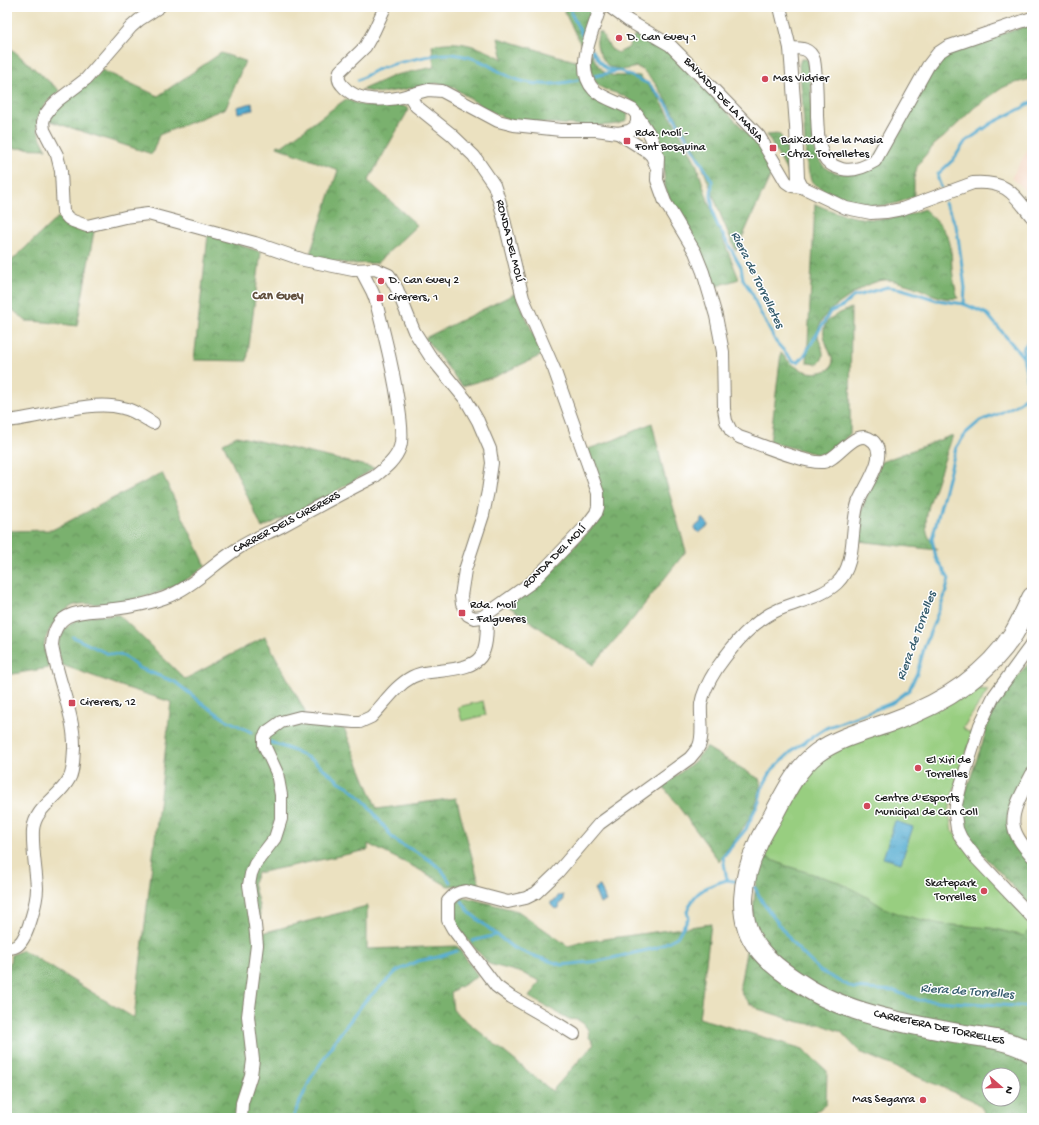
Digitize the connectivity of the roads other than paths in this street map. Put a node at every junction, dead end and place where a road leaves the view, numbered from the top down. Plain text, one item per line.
1 (159, 7) edge
2 (385, 7) edge
3 (600, 7) edge
4 (610, 7) edge
5 (780, 7) edge
6 (1032, 18) edge
7 (790, 48) junction
8 (409, 95) junction
9 (637, 115) junction
10 (618, 133) junction
11 (657, 170) junction
12 (802, 187) junction
13 (1032, 218) edge
14 (361, 270) junction
15 (7, 421) edge
16 (153, 423) dead end
17 (1032, 597) edge
18 (487, 614) junction
19 (1032, 644) edge
20 (1032, 774) edge
21 (1032, 856) edge
22 (1032, 917) edge
23 (7, 948) edge
24 (574, 1034) dead end
25 (1032, 1053) edge
26 (241, 1118) edge

1 - 14 street
2 - 8 street
3 - 9 street
4 - 12 street, BAIXADA DE LA MASIA
5 - 7 street
6 - 7 street
7 - 12 street
8 - 10 street
8 - 18 street, RONDA DEL MOLÍ
9 - 10 street
9 - 11 street
10 - 11 street
11 - 24 street
12 - 13 street, BAIXADA DE LA MASIA
14 - 18 street
14 - 23 street, CARRER DELS CIRERERS
15 - 16 street
17 - 25 main road, CARRETERA DE TORRELLES
18 - 26 street
19 - 22 street
20 - 21 street

